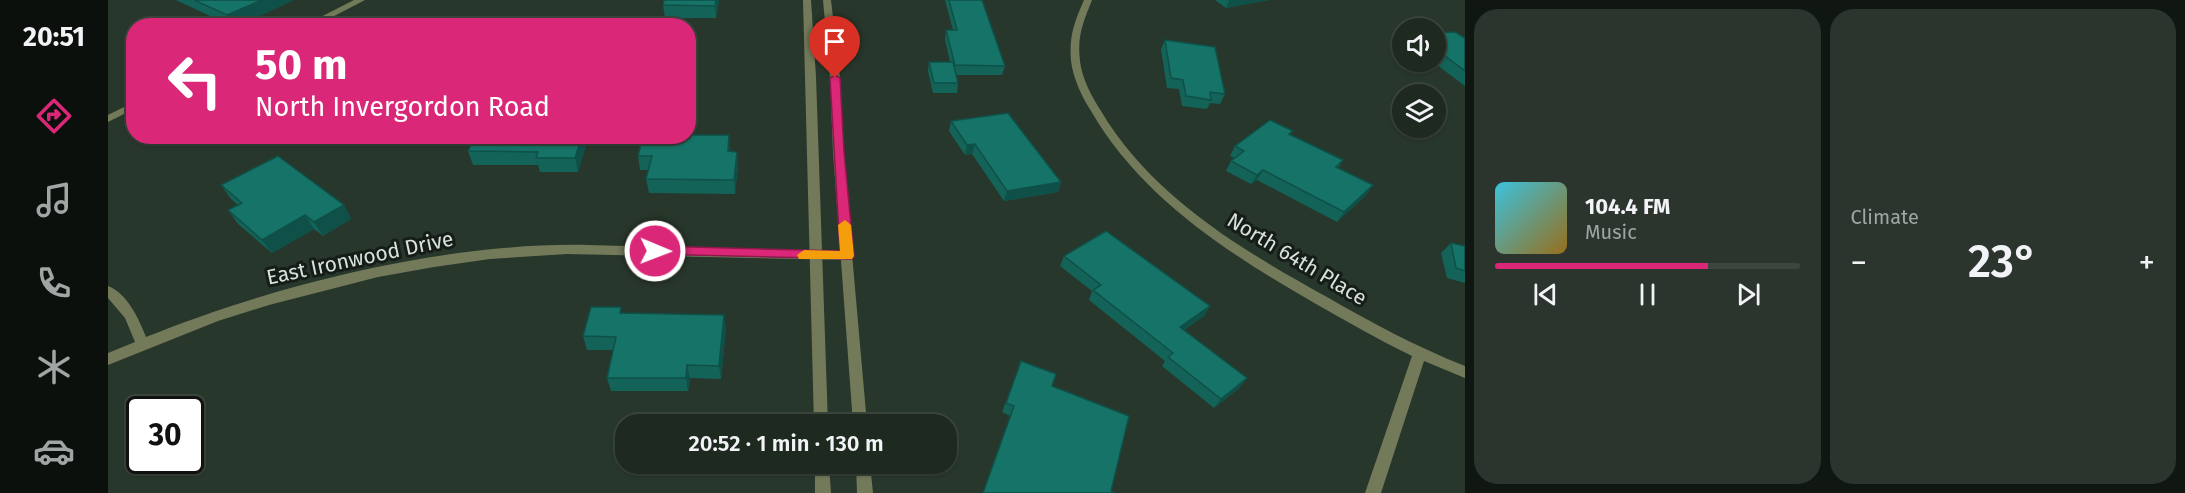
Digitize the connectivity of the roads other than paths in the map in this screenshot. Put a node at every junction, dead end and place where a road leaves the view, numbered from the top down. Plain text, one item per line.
1 (361, 0) edge
2 (807, 0) edge
3 (827, 0) edge
4 (1088, 0) edge
5 (324, 18) edge
6 (126, 109) edge
7 (108, 119) edge
8 (817, 255) junction
9 (847, 256) junction
10 (108, 291) edge
11 (142, 345) junction
12 (1420, 352) junction
13 (108, 359) edge
14 (1465, 372) edge
15 (822, 414) edge
16 (859, 414) edge
17 (822, 474) edge
18 (864, 474) edge
19 (823, 493) edge
20 (865, 493) edge
21 (1373, 493) edge

1 - 5 street
2 - 8 street
3 - 9 street
4 - 12 street, North 64th Place
6 - 7 street
8 - 9 street, East Ironwood Drive
8 - 11 street, East Ironwood Drive
8 - 15 street
9 - 16 street
10 - 11 street
11 - 13 street, East Ironwood Drive
12 - 14 street
12 - 21 street
17 - 19 street
18 - 20 street

